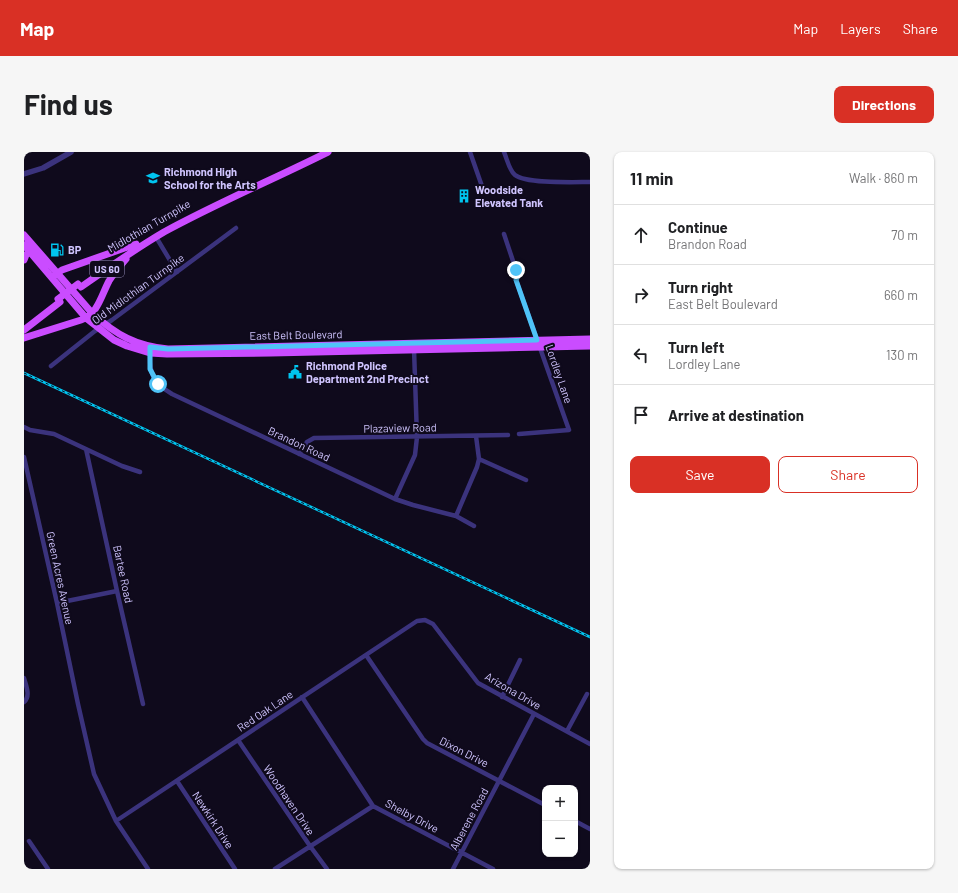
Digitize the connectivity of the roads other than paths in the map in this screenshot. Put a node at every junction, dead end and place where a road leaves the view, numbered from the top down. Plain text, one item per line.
1 (71, 152) edge
2 (317, 152) edge
3 (328, 152) edge
4 (470, 152) edge
5 (504, 152) edge
6 (24, 174) edge
7 (590, 182) edge
8 (484, 192) dead end
9 (236, 228) dead end
10 (504, 234) dead end
11 (24, 235) edge
12 (156, 237) junction
13 (29, 246) edge
14 (135, 247) junction
15 (24, 260) edge
16 (177, 272) junction
17 (54, 275) junction
18 (59, 301) junction
19 (98, 305) junction
20 (89, 316) junction
21 (24, 324) edge
22 (102, 325) junction
23 (24, 330) edge
24 (24, 338) edge
25 (590, 339) edge
26 (539, 343) junction
27 (414, 346) junction
28 (590, 346) edge
29 (150, 350) junction
30 (51, 366) dead end
31 (24, 427) edge
32 (519, 434) dead end
33 (508, 435) dead end
34 (417, 436) junction
35 (476, 436) junction
36 (86, 449) junction
37 (300, 454) junction
38 (24, 457) edge
39 (479, 459) junction
40 (140, 472) dead end
41 (526, 480) dead end
42 (395, 499) junction
43 (456, 516) junction
44 (474, 526) dead end
45 (117, 591) junction
46 (57, 603) junction
47 (424, 620) joint
48 (366, 655) junction
49 (520, 660) dead end
50 (24, 678) edge
51 (587, 694) dead end
52 (302, 697) junction
53 (502, 697) junction
54 (24, 702) edge
55 (144, 704) dead end
56 (534, 714) junction
57 (567, 731) junction
58 (238, 740) junction
59 (590, 744) edge
60 (177, 781) junction
61 (500, 781) junction
62 (542, 803) edge
63 (373, 806) junction
64 (116, 821) junction
65 (578, 823) edge
66 (590, 829) edge
67 (29, 842) dead end
68 (310, 846) junction
69 (461, 852) junction
70 (48, 869) edge
71 (148, 869) edge
72 (235, 869) edge
73 (275, 869) edge
74 (327, 869) edge
75 (453, 869) edge
76 (493, 869) edge

1 - 6 street
2 - 14 main road, Midlothian Turnpike / US 60
3 - 12 main road, Midlothian Turnpike / US 60
4 - 8 street
5 - 7 street
9 - 16 street, Old Midlothian Turnpike
10 - 26 street, Lordley Lane
11 - 13 main road
12 - 14 main road, Midlothian Turnpike / US 60
12 - 16 street
13 - 15 main road
13 - 17 main road
14 - 17 main road
14 - 18 main road, Midlothian Turnpike / US 60
14 - 19 main road
16 - 22 street, Old Midlothian Turnpike
17 - 20 main road, East Belt Boulevard
17 - 20 main road, East Belt Boulevard
18 - 21 main road, Midlothian Turnpike / US 60
18 - 23 main road, Midlothian Turnpike / US 60
19 - 20 main road
19 - 22 main road
20 - 22 main road, East Belt Boulevard
20 - 24 main road
22 - 29 main road, East Belt Boulevard
22 - 30 street, Old Midlothian Turnpike
25 - 26 main road, East Belt Boulevard
26 - 27 main road, East Belt Boulevard
26 - 28 main road, East Belt Boulevard
26 - 32 street, Lordley Lane
27 - 29 main road, East Belt Boulevard
27 - 34 street
29 - 37 street, Brandon Road
31 - 36 street
33 - 35 street, Plazaview Road
34 - 35 street, Plazaview Road
34 - 37 street, Plazaview Road
34 - 42 street
35 - 39 street
36 - 40 street
36 - 45 street, Bartee Road
37 - 42 street, Brandon Road
38 - 46 street, Green Acres Avenue
39 - 41 street
39 - 43 street
42 - 43 street, Brandon Road
43 - 44 street, Brandon Road
45 - 46 street
45 - 55 street, Bartee Road
46 - 64 street, Green Acres Avenue
47 - 48 street, Red Oak Lane
47 - 53 street, Arizona Drive
48 - 52 street, Red Oak Lane
48 - 61 street, Dixon Drive
49 - 53 street
50 - 54 street
51 - 57 street
52 - 58 street, Red Oak Lane
52 - 63 street, Shelby Drive
53 - 56 street, Arizona Drive
56 - 57 street, Arizona Drive
56 - 61 street, Alberene Road
57 - 59 street, Arizona Drive
58 - 60 street, Red Oak Lane
58 - 68 street, Woodhaven Drive
60 - 64 street, Red Oak Lane
60 - 72 street, Newkirk Drive
61 - 62 street, Dixon Drive
61 - 69 street, Alberene Road
63 - 68 street
63 - 69 street, Shelby Drive
64 - 71 street, Green Acres Avenue
65 - 66 street
67 - 70 street
68 - 73 street
68 - 74 street, Woodhaven Drive
69 - 75 street, Alberene Road
69 - 76 street, Shelby Drive

